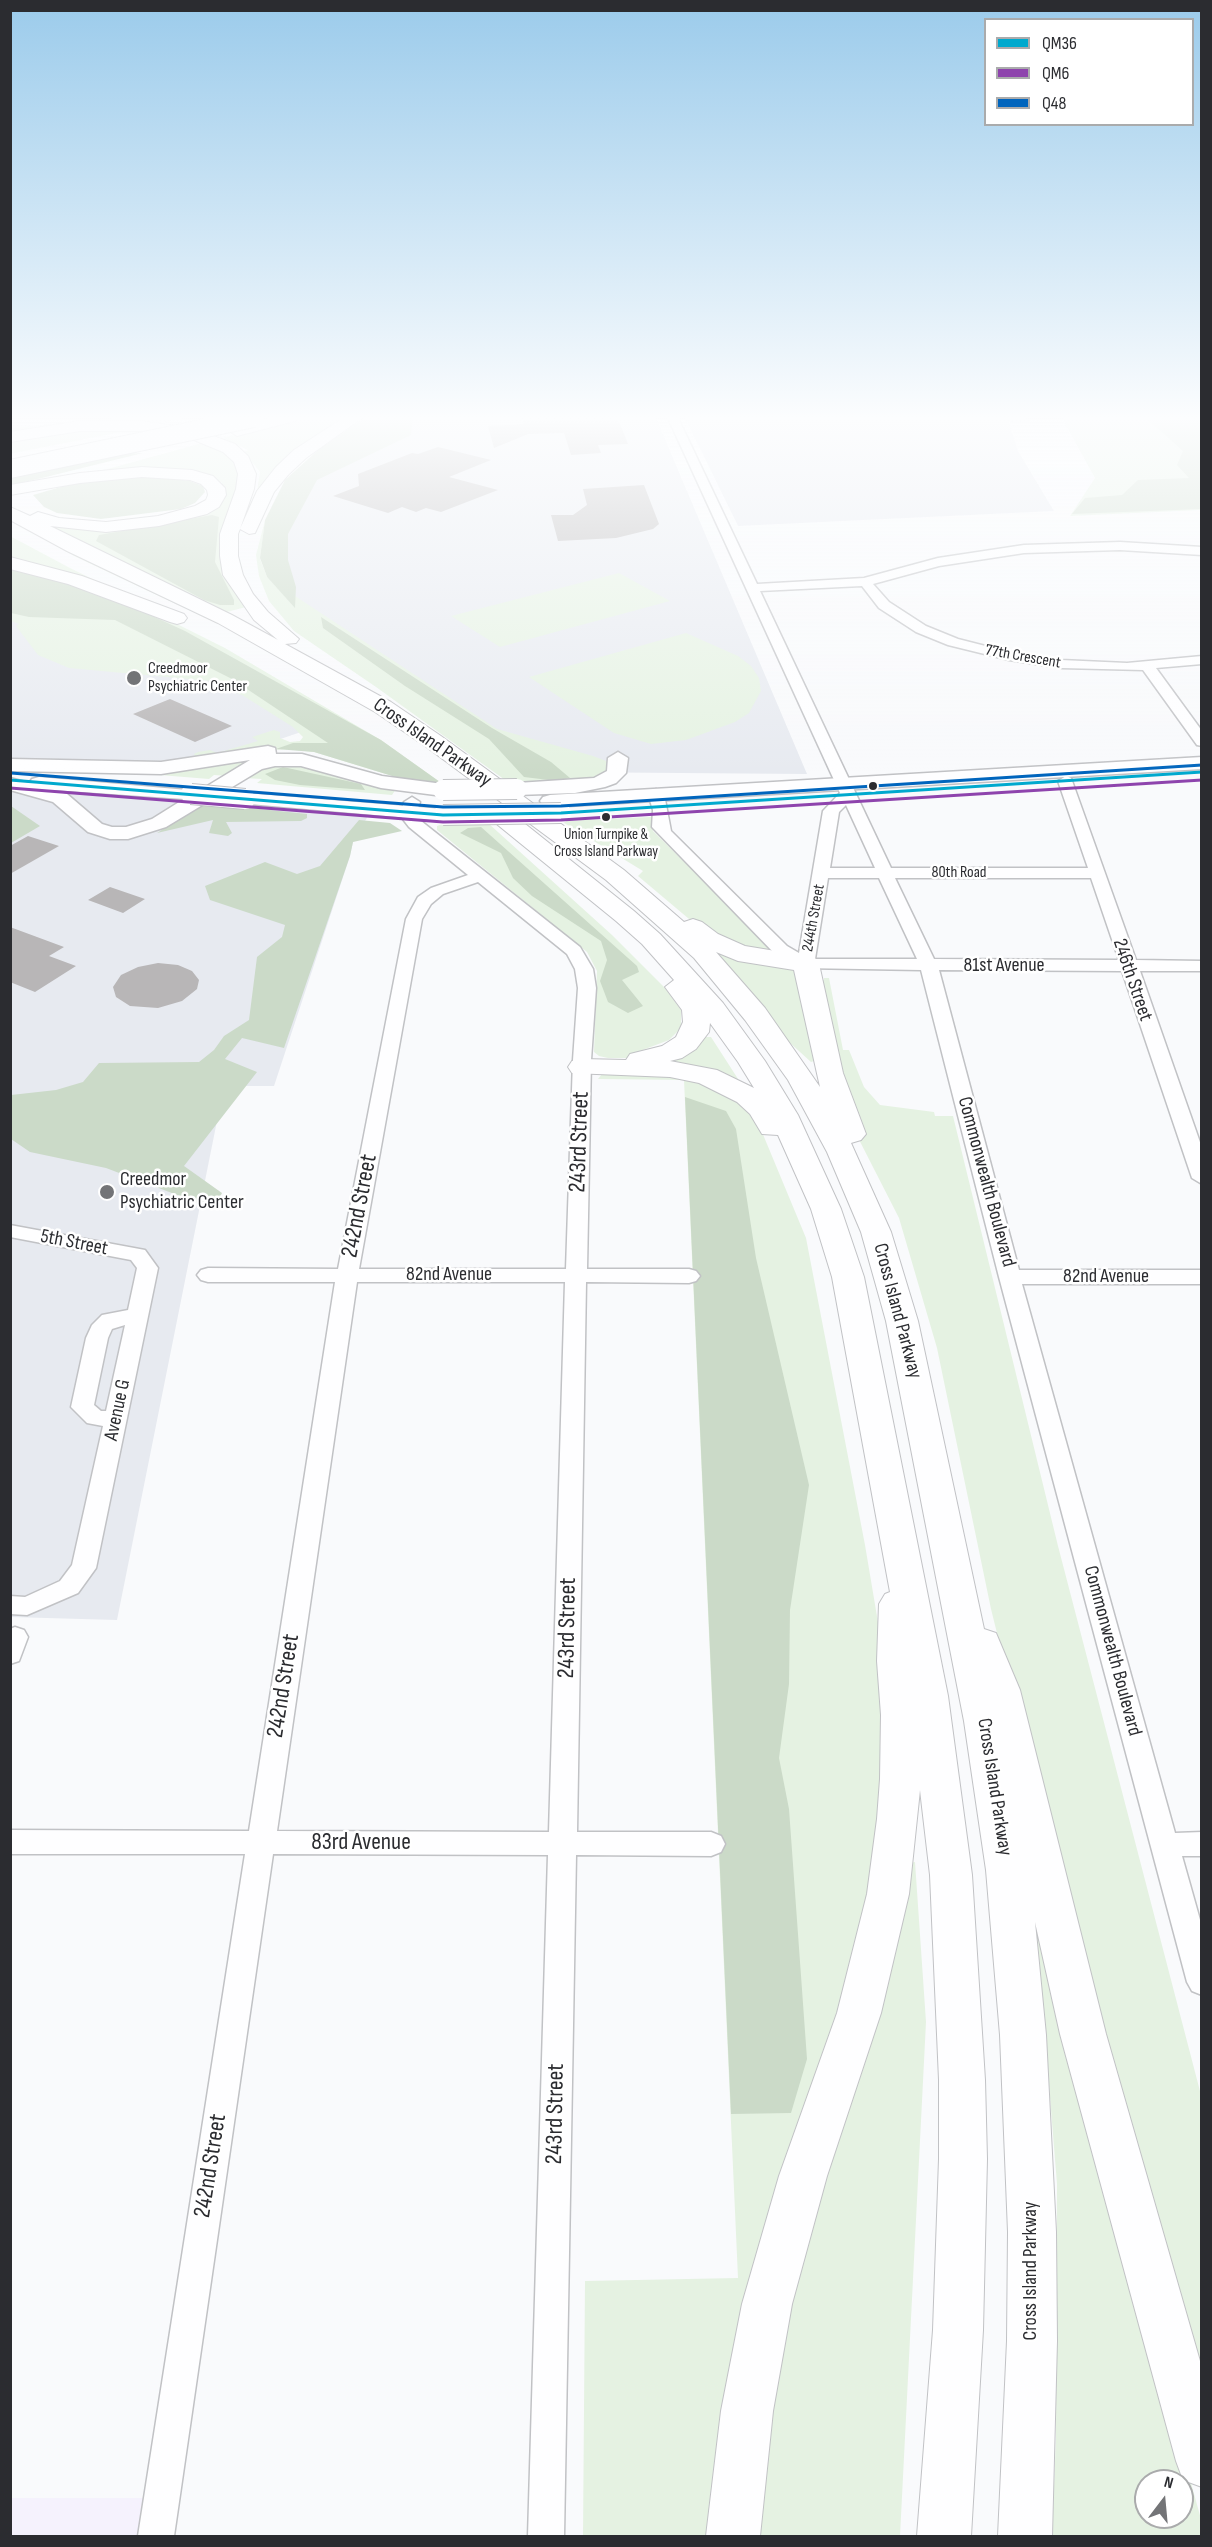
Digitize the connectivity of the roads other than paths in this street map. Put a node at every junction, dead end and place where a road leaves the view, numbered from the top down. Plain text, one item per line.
1 (22, 537) edge
2 (55, 537) edge
3 (229, 537) edge
4 (248, 537) edge
5 (728, 537) edge
6 (1202, 551) edge
7 (10, 563) edge
8 (865, 582) junction
9 (752, 588) junction
10 (251, 652) junction
11 (1202, 660) edge
12 (325, 664) junction
13 (1147, 666) junction
14 (366, 720) dead end
15 (433, 741) junction
16 (1202, 742) edge
17 (618, 758) dead end
18 (1202, 763) edge
19 (10, 766) edge
20 (1202, 772) edge
21 (1066, 781) junction
22 (10, 782) edge
23 (195, 789) junction
24 (844, 789) junction
25 (439, 793) junction
26 (658, 801) junction
27 (410, 808) junction
28 (883, 872) junction
29 (823, 873) junction
30 (1095, 873) junction
31 (480, 876) junction
32 (609, 886) junction
33 (806, 964) junction
34 (928, 966) junction
35 (1127, 966) junction
36 (1202, 966) edge
37 (582, 1064) junction
38 (1202, 1178) edge
39 (860, 1191) junction
40 (826, 1209) junction
41 (10, 1231) edge
42 (138, 1255) joint
43 (208, 1275) dead end
44 (347, 1275) junction
45 (576, 1275) junction
46 (689, 1276) dead end
47 (1010, 1277) junction
48 (1202, 1277) edge
49 (138, 1316) junction
50 (116, 1420) junction
51 (900, 1546) junction
52 (952, 1561) junction
53 (10, 1605) edge
54 (10, 1842) edge
55 (260, 1843) junction
56 (563, 1844) junction
57 (711, 1844) dead end
58 (1202, 1844) edge
59 (1164, 1845) junction
60 (1202, 1982) edge
61 (1202, 2461) edge
62 (733, 2534) edge
63 (156, 2536) edge
64 (546, 2536) edge
65 (944, 2536) edge
66 (1025, 2536) edge

1 - 10 highway, Cross Island Parkway
2 - 15 highway, Cross Island Parkway
3 - 12 highway
4 - 12 highway
5 - 9 street, Commonwealth Boulevard
6 - 8 street
7 - 10 highway
8 - 9 street
8 - 13 street, 77th Crescent
9 - 24 street, Commonwealth Boulevard
10 - 14 highway, Cross Island Parkway
11 - 13 street, 77th Crescent
12 - 15 highway
13 - 16 street
15 - 32 highway, Cross Island Parkway
17 - 25 main road, bridge
18 - 24 main road
19 - 23 main road
19 - 25 main road
20 - 21 main road
21 - 24 main road
21 - 30 street, 246th Street
22 - 23 main road
22 - 25 main road
23 - 27 main road, bridge
24 - 26 main road
24 - 28 street, Commonwealth Boulevard
24 - 29 street, 244th Street
25 - 26 main road, bridge
25 - 27 main road
25 - 32 highway, Cross Island Parkway
26 - 33 street
27 - 31 street, 243rd Street
28 - 29 street, 80th Road
28 - 30 street, 80th Road
28 - 34 street, Commonwealth Boulevard
29 - 33 street, 244th Street
30 - 35 street, 246th Street
31 - 37 street, 243rd Street
31 - 44 street, 242nd Street
32 - 33 highway
32 - 37 highway
32 - 39 highway, Cross Island Parkway
32 - 40 highway, Cross Island Parkway
33 - 34 street, 81st Avenue
33 - 39 highway
34 - 35 street, 81st Avenue
34 - 47 street, Commonwealth Boulevard
35 - 36 street, 81st Avenue
35 - 38 street, 246th Street
37 - 40 highway
37 - 45 street, 243rd Street
39 - 52 highway, Cross Island Parkway
40 - 51 highway, Cross Island Parkway
41 - 42 street, 5th Street
42 - 49 street, Avenue G
43 - 44 street, 82nd Avenue
44 - 45 street, 82nd Avenue
44 - 55 street, 242nd Street
45 - 46 street, 82nd Avenue
45 - 56 street, 243rd Street
47 - 48 street, 82nd Avenue
47 - 59 street, Commonwealth Boulevard
49 - 50 street, Avenue G
49 - 50 street
50 - 53 street, Avenue G
51 - 62 highway
51 - 65 highway, Cross Island Parkway
52 - 61 highway
52 - 66 highway, Cross Island Parkway
54 - 55 street, 83rd Avenue
55 - 56 street, 83rd Avenue
55 - 63 street, 242nd Street
56 - 57 street, 83rd Avenue
56 - 64 street, 243rd Street
58 - 59 street
59 - 60 street, Commonwealth Boulevard

